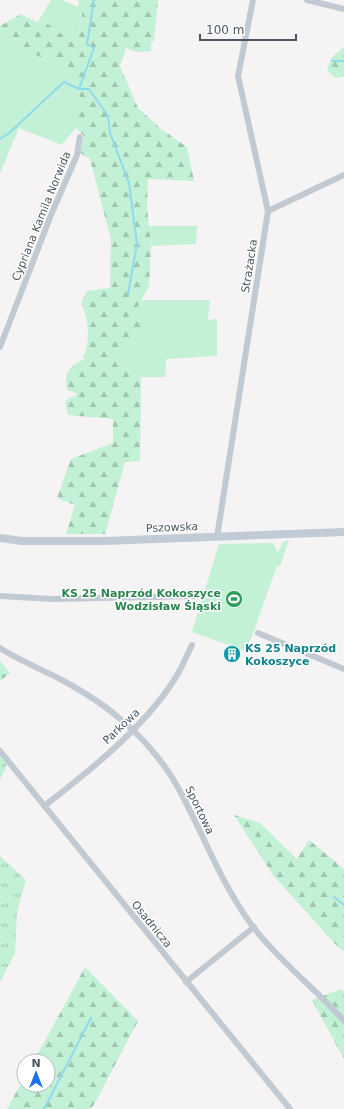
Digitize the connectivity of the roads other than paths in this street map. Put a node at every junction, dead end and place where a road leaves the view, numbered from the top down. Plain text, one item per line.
1 (253, 0) edge
2 (307, 0) edge
3 (344, 9) edge
4 (80, 137) dead end
5 (344, 175) edge
6 (268, 212) junction
7 (0, 347) edge
8 (344, 532) edge
9 (217, 537) junction
10 (0, 538) edge
11 (0, 596) edge
12 (201, 596) dead end
13 (258, 633) dead end
14 (192, 645) dead end
15 (0, 648) edge
16 (344, 669) edge
17 (133, 731) junction
18 (0, 751) edge
19 (44, 806) junction
20 (254, 928) junction
21 (186, 982) junction
22 (344, 1021) edge
23 (290, 1109) edge

1 - 6 street, Strażacka
2 - 3 street
4 - 7 street, Cypriana Kamila Norwida
5 - 6 street
6 - 9 street, Strażacka
8 - 9 main road, Pszowska
9 - 10 main road, Pszowska
11 - 12 street
13 - 16 street
14 - 17 street, Parkowa
15 - 17 street, Sportowa
17 - 19 street, Parkowa
17 - 20 street, Sportowa
18 - 19 street, Osadnicza
19 - 21 street, Osadnicza
20 - 21 street
20 - 22 street, Sportowa
21 - 23 street, Osadnicza

